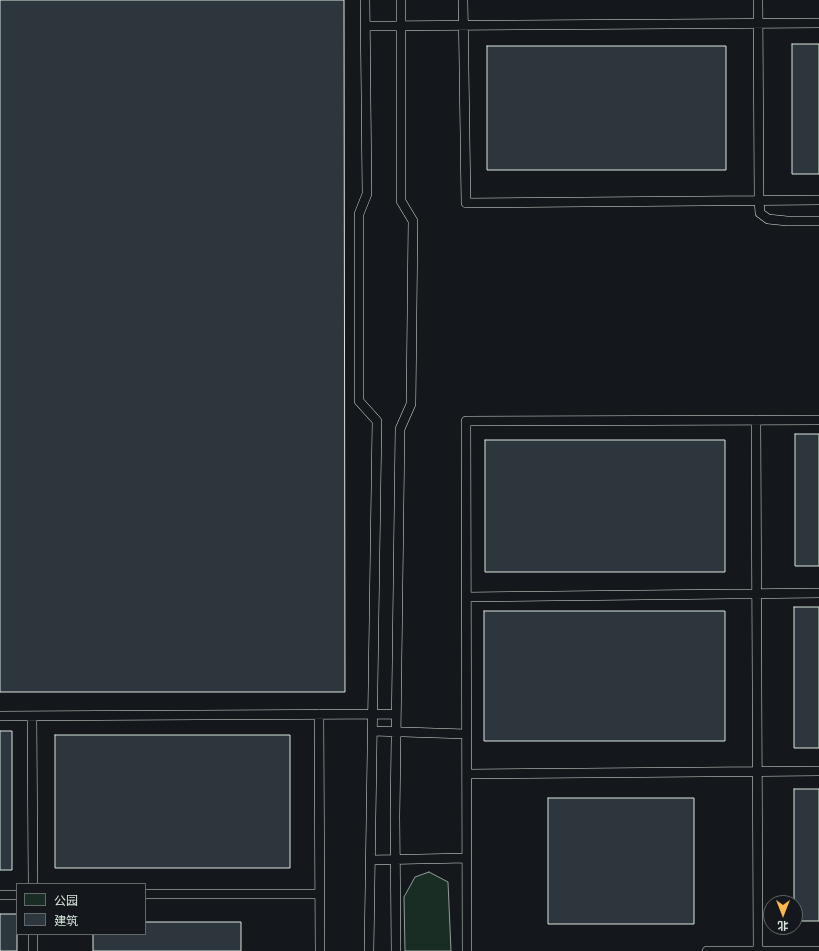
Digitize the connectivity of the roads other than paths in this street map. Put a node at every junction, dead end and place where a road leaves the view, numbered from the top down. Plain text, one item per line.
1 (365, 0) edge
2 (401, 0) edge
3 (463, 0) edge
4 (758, 0) edge
5 (758, 23) junction
6 (819, 23) edge
7 (463, 24) junction
8 (401, 25) junction
9 (365, 26) junction
10 (759, 200) junction
11 (819, 200) edge
12 (819, 221) edge
13 (756, 420) junction
14 (819, 420) edge
15 (756, 593) junction
16 (819, 593) edge
17 (466, 597) junction
18 (319, 714) junction
19 (374, 714) junction
20 (396, 714) junction
21 (0, 716) edge
22 (32, 716) junction
23 (373, 731) junction
24 (396, 732) junction
25 (466, 734) junction
26 (819, 771) edge
27 (757, 772) junction
28 (467, 774) junction
29 (467, 858) junction
30 (371, 860) junction
31 (396, 860) junction
32 (33, 883) edge
33 (146, 894) edge
34 (320, 894) junction
35 (0, 895) edge
36 (16, 895) edge
37 (33, 935) edge
38 (33, 951) edge
39 (320, 951) edge
40 (369, 951) edge
41 (396, 951) edge
42 (467, 951) edge
43 (706, 951) edge
44 (758, 951) edge
45 (819, 951) edge

1 - 9 lane
2 - 8 lane
3 - 7 lane
4 - 5 lane
5 - 6 lane
5 - 7 lane
5 - 10 lane
7 - 8 lane
7 - 10 lane
8 - 9 lane
8 - 20 lane
9 - 19 lane
10 - 11 lane
10 - 12 lane
13 - 14 lane
13 - 15 lane
13 - 17 lane
15 - 16 lane
15 - 17 lane
15 - 27 lane
17 - 25 lane
18 - 19 lane
18 - 22 lane
18 - 34 lane
19 - 20 lane
19 - 23 lane
20 - 24 lane
21 - 22 lane
22 - 32 lane
23 - 24 lane
23 - 30 lane
24 - 25 lane
24 - 31 lane
25 - 28 lane
26 - 27 lane
27 - 28 lane
27 - 44 lane
28 - 29 lane
29 - 31 lane
29 - 42 lane
30 - 31 lane
30 - 40 lane
31 - 41 lane
33 - 34 lane
34 - 39 lane
35 - 36 lane
37 - 38 lane
43 - 44 lane
44 - 45 lane

